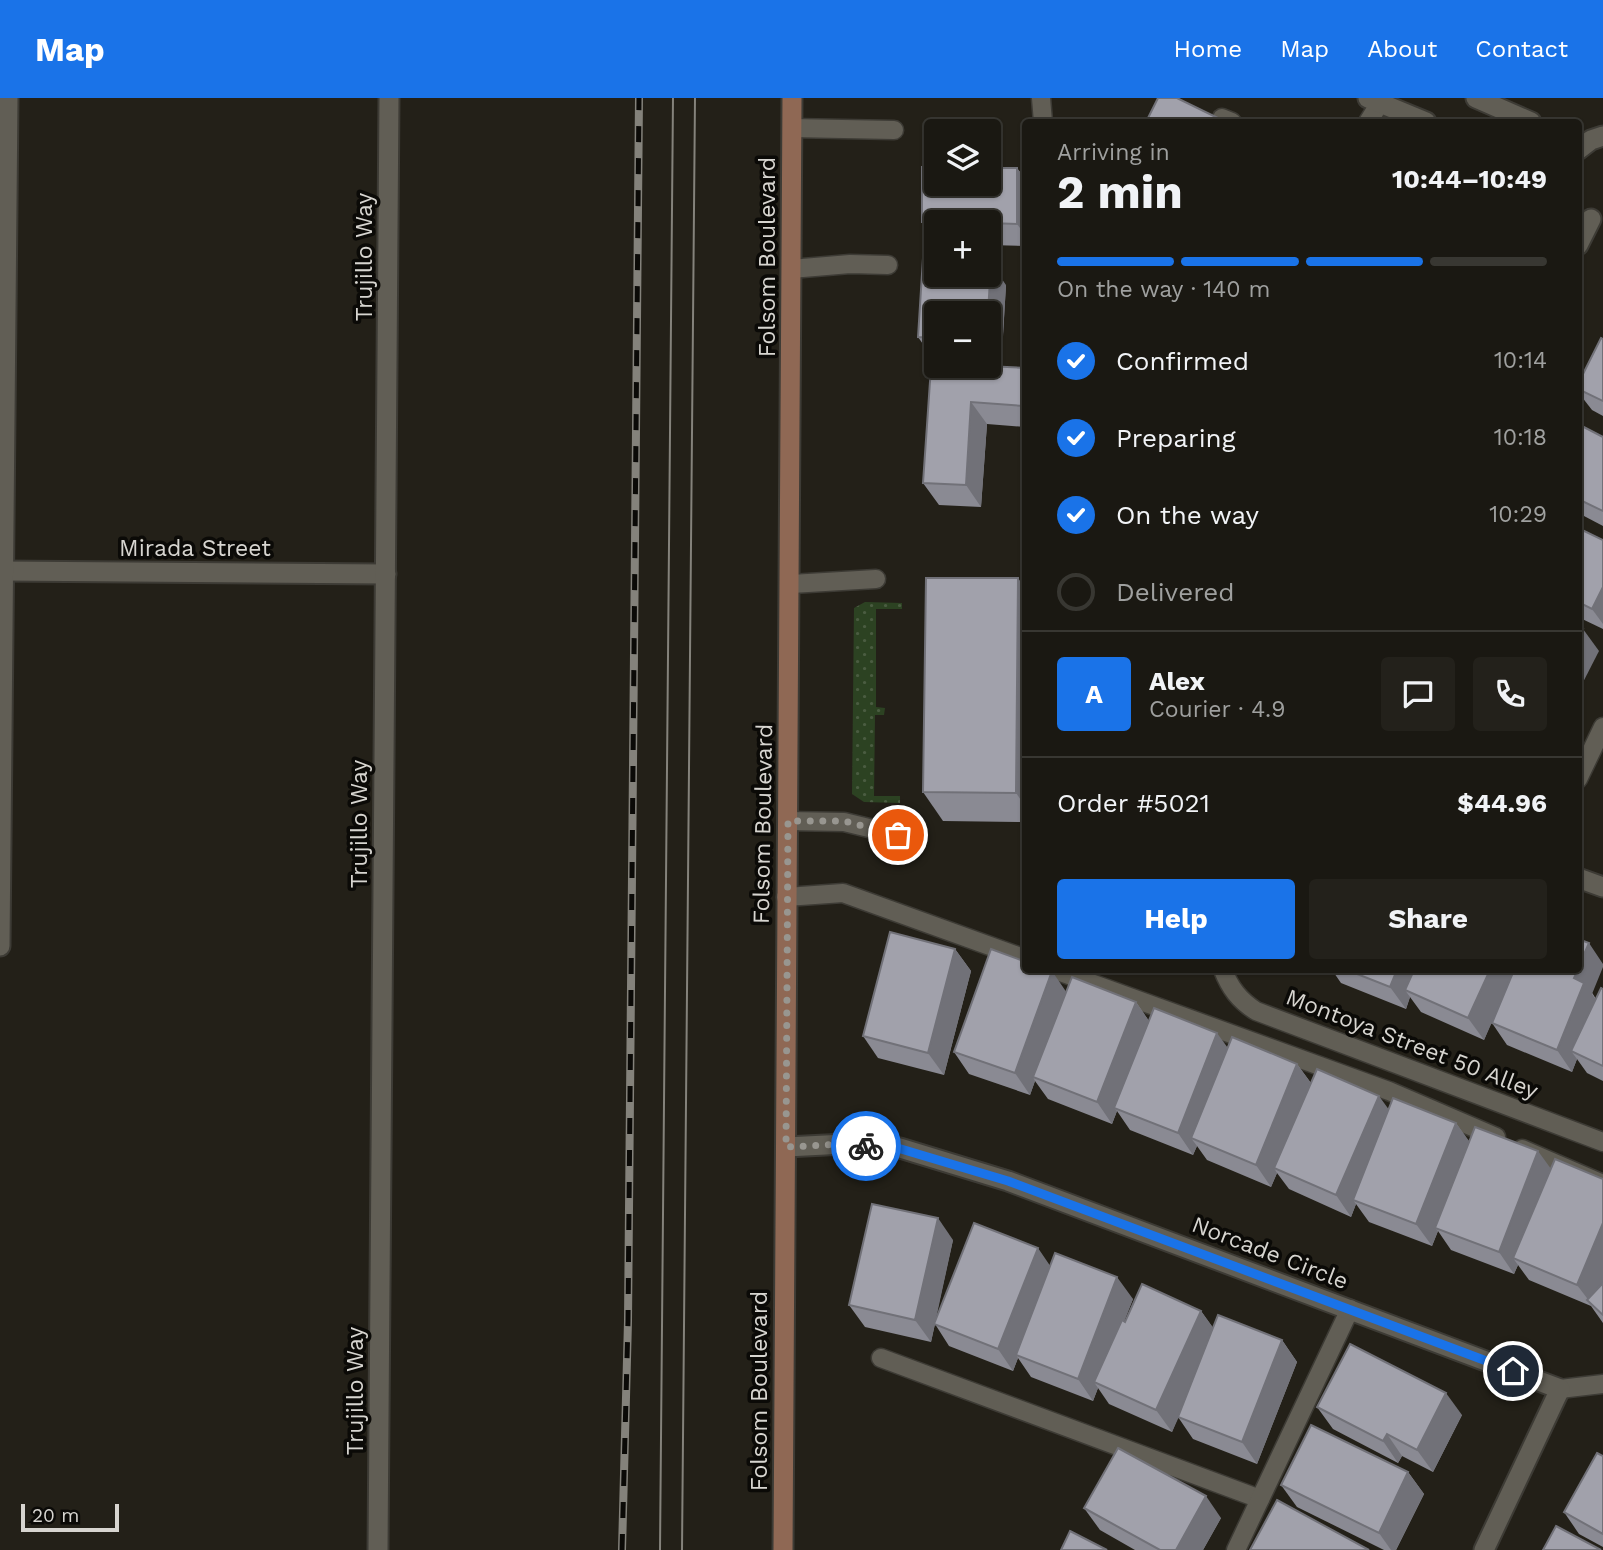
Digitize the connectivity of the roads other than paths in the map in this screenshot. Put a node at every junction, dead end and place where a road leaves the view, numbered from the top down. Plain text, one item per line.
1 (8, 98) edge
2 (389, 98) edge
3 (792, 98) edge
4 (1041, 98) edge
5 (1476, 98) edge
6 (1377, 100) edge
7 (1043, 119) edge
8 (1369, 119) edge
9 (1419, 119) edge
10 (1524, 119) edge
11 (792, 128) junction
12 (4, 130) edge
13 (894, 130) dead end
14 (1591, 217) edge
15 (1582, 236) edge
16 (888, 265) dead end
17 (791, 269) junction
18 (3, 571) junction
19 (386, 574) junction
20 (876, 579) dead end
21 (791, 584) junction
22 (1603, 727) edge
23 (1582, 771) edge
24 (788, 821) junction
25 (898, 835) dead end
26 (1582, 879) edge
27 (1603, 887) edge
28 (786, 897) junction
29 (0, 946) edge
30 (1022, 958) edge
31 (1063, 973) edge
32 (1224, 973) edge
33 (1603, 1143) edge
34 (786, 1147) junction
35 (1603, 1184) edge
36 (1350, 1309) junction
37 (881, 1358) dead end
38 (1603, 1384) edge
39 (1560, 1389) junction
40 (1259, 1499) junction
41 (378, 1550) edge
42 (783, 1550) edge
43 (1237, 1550) edge
44 (1484, 1550) edge

1 - 12 street
2 - 19 street, Trujillo Way
3 - 11 main road, Folsom Boulevard
4 - 7 lane
5 - 10 street
6 - 8 lane
6 - 9 street
11 - 13 lane
11 - 17 main road, Folsom Boulevard
12 - 18 street
14 - 15 street
16 - 17 lane
17 - 21 main road, Folsom Boulevard
18 - 19 street, Mirada Street
18 - 29 street
19 - 41 street, Trujillo Way
20 - 21 lane
21 - 24 main road, Folsom Boulevard
22 - 23 lane
24 - 25 lane
24 - 28 main road, Folsom Boulevard
26 - 27 street
28 - 30 lane
28 - 34 main road, Folsom Boulevard
31 - 35 lane
32 - 33 lane, Montoya Street 50 Alley
34 - 36 street, Norcade Circle
34 - 42 main road, Folsom Boulevard
36 - 39 street, Norcade Circle
36 - 40 lane
37 - 40 lane
38 - 39 lane
39 - 44 street
40 - 43 lane

